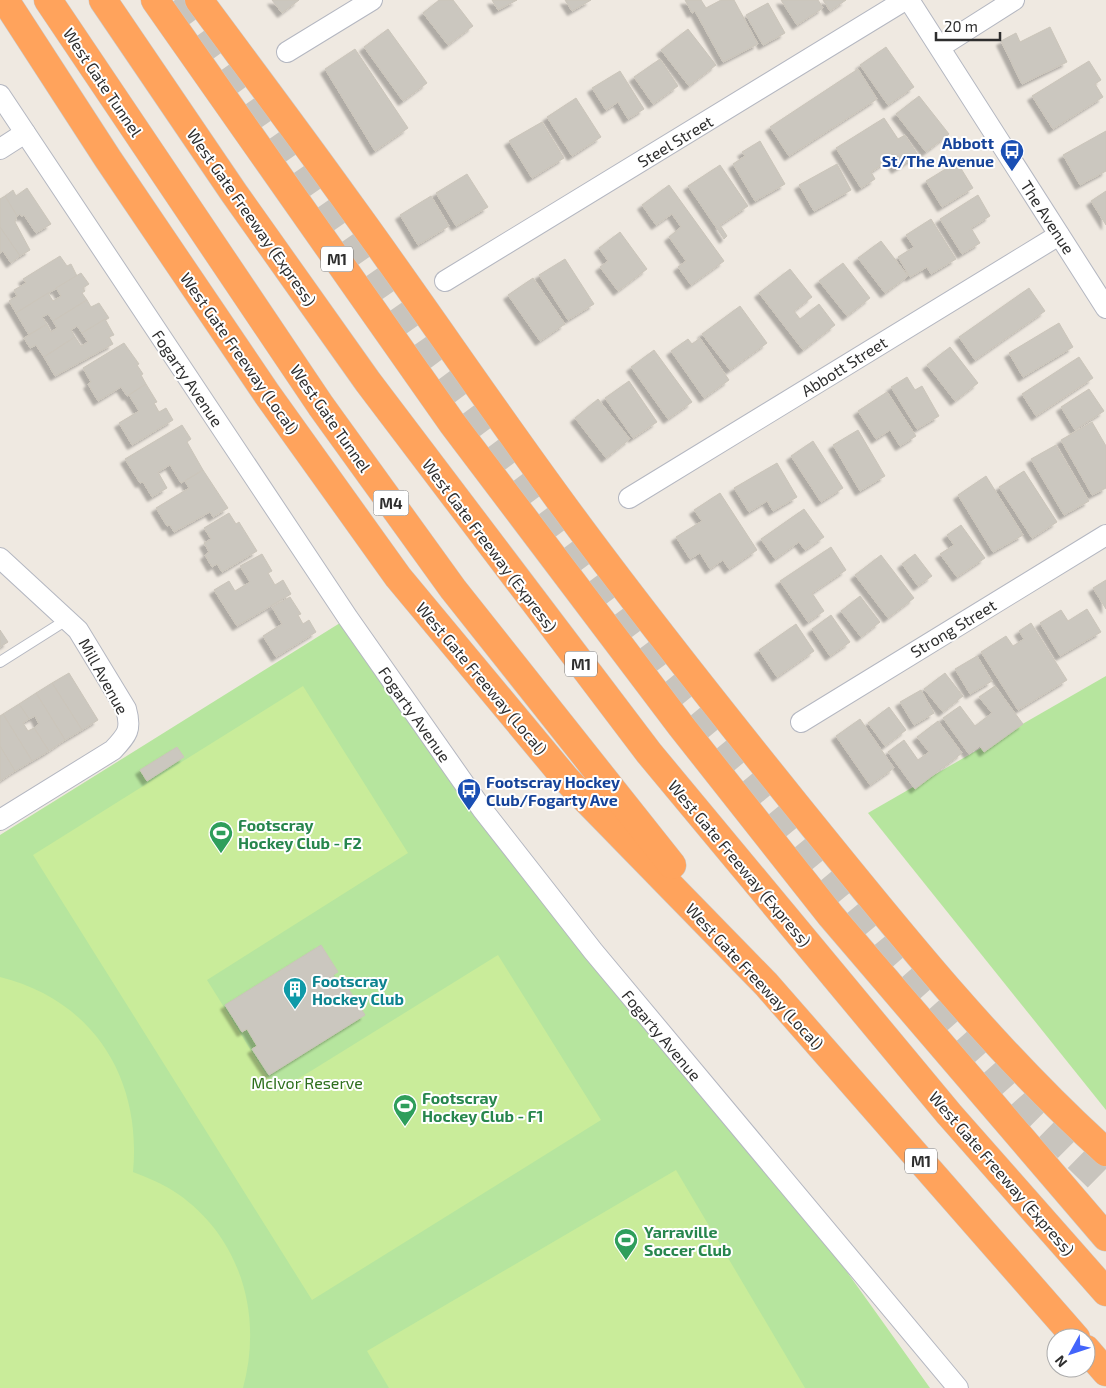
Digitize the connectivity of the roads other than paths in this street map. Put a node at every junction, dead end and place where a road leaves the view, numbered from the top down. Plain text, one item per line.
1 (6, 0) edge
2 (48, 0) edge
3 (103, 0) edge
4 (155, 0) edge
5 (199, 0) edge
6 (211, 0) edge
7 (372, 0) edge
8 (907, 0) edge
9 (1014, 0) edge
10 (940, 47) junction
11 (287, 52) dead end
12 (0, 95) edge
13 (25, 133) junction
14 (0, 149) edge
15 (352, 207) junction
16 (1059, 234) junction
17 (445, 281) dead end
18 (1106, 308) edge
19 (629, 498) dead end
20 (1106, 535) edge
21 (0, 558) edge
22 (68, 619) junction
23 (0, 662) edge
24 (801, 722) dead end
25 (0, 820) edge
26 (766, 984) junction
27 (1106, 1152) edge
28 (1106, 1237) edge
29 (1106, 1292) edge
30 (1067, 1328) edge
31 (958, 1388) edge

1 - 26 highway, West Gate Freeway (Local) / M1
2 - 26 highway, West Gate Tunnel / M4
3 - 29 highway, West Gate Freeway (Express) / M1
4 - 28 highway, M1
5 - 15 highway, M1
6 - 15 highway, M1
7 - 11 street
8 - 10 street, The Avenue
8 - 17 street, Steel Street
9 - 10 street
10 - 16 street, The Avenue
12 - 13 street, Fogarty Avenue
13 - 14 street
13 - 31 street, Fogarty Avenue
15 - 27 highway, M1
16 - 18 street, The Avenue
16 - 19 street, Abbott Street
20 - 24 street, Strong Street
21 - 22 street, Mill Avenue
22 - 23 lane
22 - 25 street, Mill Avenue
26 - 30 highway, West Gate Freeway (Local) / M1

